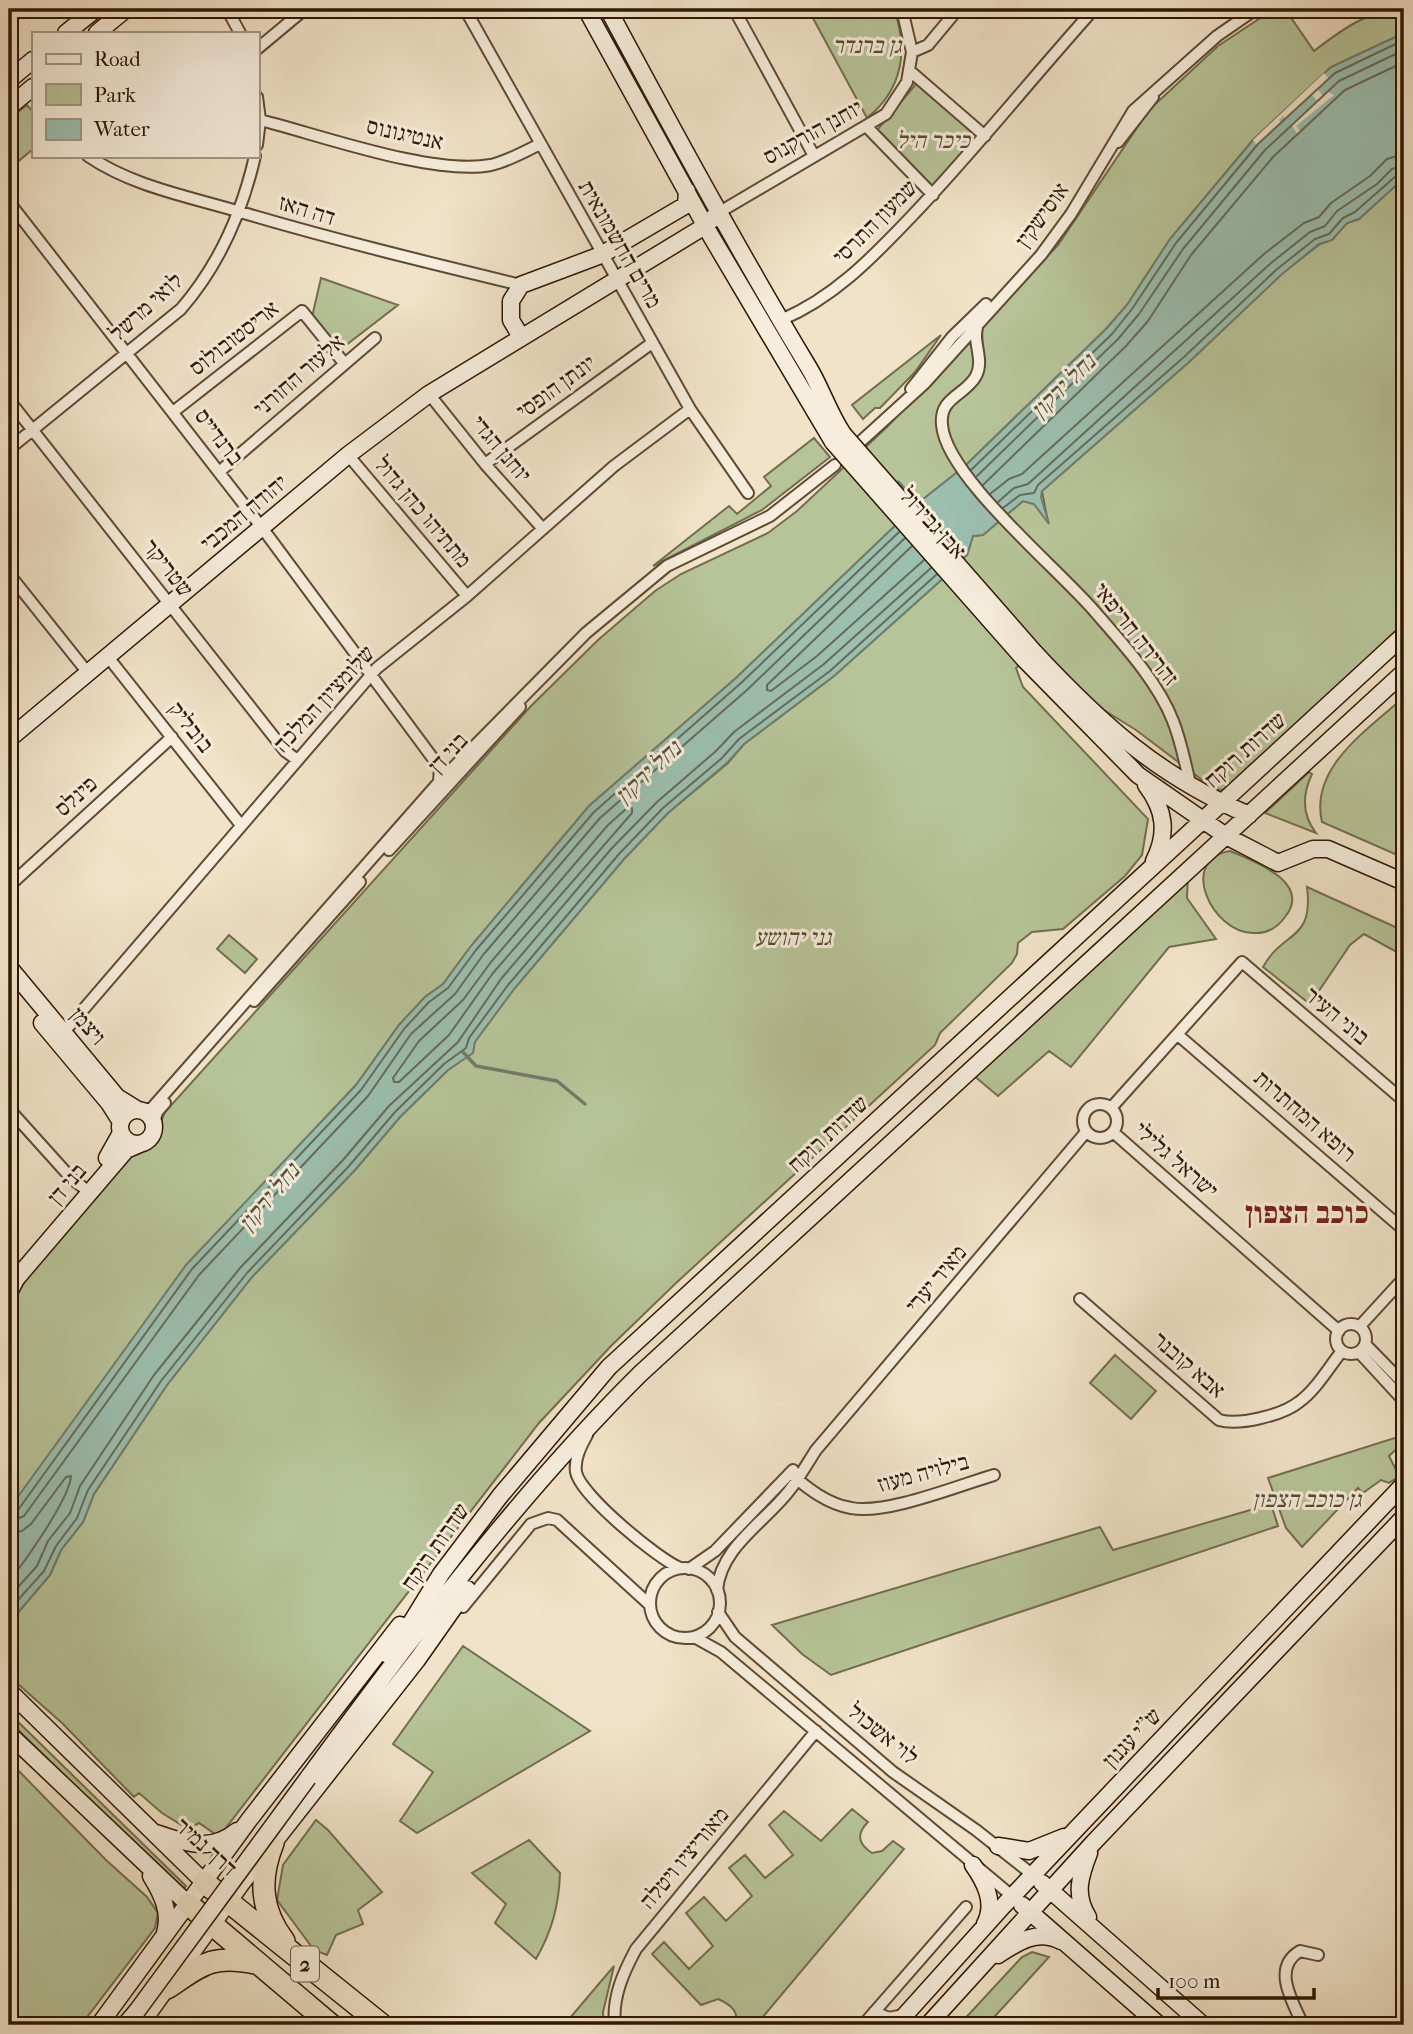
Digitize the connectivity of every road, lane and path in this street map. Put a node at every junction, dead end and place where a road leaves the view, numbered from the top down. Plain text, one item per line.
1 (96, 9) edge
2 (126, 9) edge
3 (227, 9) edge
4 (305, 9) edge
5 (465, 9) edge
6 (586, 9) edge
7 (608, 9) edge
8 (734, 9) edge
9 (902, 9) edge
10 (958, 9) edge
11 (1094, 9) edge
12 (1256, 9) edge
13 (67, 32) edge
14 (98, 32) edge
15 (239, 32) edge
16 (259, 47) edge
17 (912, 51) junction
18 (32, 61) edge
19 (910, 71) junction
20 (10, 77) edge
21 (31, 94) edge
22 (9, 107) edge
23 (259, 112) edge
24 (260, 120) junction
25 (867, 127) junction
26 (259, 128) edge
27 (985, 136) junction
28 (540, 144) junction
29 (813, 154) junction
30 (91, 158) edge
31 (254, 158) edge
32 (687, 191) junction
33 (933, 195) junction
34 (9, 202) edge
35 (239, 212) junction
36 (718, 212) junction
37 (705, 226) junction
38 (601, 255) junction
39 (617, 280) junction
40 (521, 285) junction
41 (1001, 296) junction
42 (780, 320) junction
43 (979, 321) junction
44 (521, 337) junction
45 (376, 338) dead end
46 (652, 343) junction
47 (960, 343) junction
48 (943, 348) junction
49 (127, 352) junction
50 (979, 361) junction
51 (344, 363) junction
52 (429, 394) junction
53 (9, 400) edge
54 (900, 404) junction
55 (690, 409) junction
56 (173, 412) junction
57 (33, 429) junction
58 (838, 438) junction
59 (858, 444) dead end
60 (9, 449) edge
61 (348, 455) junction
62 (485, 464) junction
63 (219, 472) junction
64 (748, 494) dead end
65 (263, 528) junction
66 (543, 529) junction
67 (9, 574) edge
68 (467, 596) junction
69 (170, 604) junction
70 (1404, 635) edge
71 (1029, 656) junction
72 (108, 657) junction
73 (1404, 673) edge
74 (88, 674) junction
75 (370, 675) junction
76 (172, 737) junction
77 (9, 739) edge
78 (296, 759) junction
79 (467, 767) junction
80 (444, 770) junction
81 (1138, 775) junction
82 (1190, 783) junction
83 (1220, 803) junction
84 (1249, 815) junction
85 (1201, 821) junction
86 (240, 824) junction
87 (1226, 836) junction
88 (1151, 866) junction
89 (1404, 881) edge
90 (9, 886) edge
91 (9, 967) edge
92 (12, 984) edge
93 (64, 1032) junction
94 (1178, 1035) junction
95 (1404, 1101) edge
96 (1111, 1108) junction
97 (9, 1109) edge
98 (145, 1115) junction
99 (121, 1128) junction
100 (1086, 1132) junction
101 (1113, 1132) junction
102 (140, 1144) junction
103 (85, 1188) junction
104 (1404, 1230) edge
105 (9, 1278) edge
106 (1404, 1278) edge
107 (9, 1293) edge
108 (1080, 1299) dead end
109 (1360, 1326) junction
110 (1339, 1331) junction
111 (1362, 1348) junction
112 (1342, 1350) junction
113 (1404, 1384) edge
114 (1404, 1401) edge
115 (595, 1419) junction
116 (560, 1458) junction
117 (994, 1475) dead end
118 (793, 1476) junction
119 (1404, 1484) edge
120 (751, 1513) junction
121 (1404, 1517) edge
122 (760, 1521) junction
123 (685, 1569) junction
124 (441, 1574) junction
125 (717, 1590) junction
126 (650, 1605) junction
127 (718, 1612) junction
128 (694, 1637) junction
129 (417, 1660) junction
130 (9, 1691) edge
131 (348, 1724) junction
132 (816, 1731) junction
133 (9, 1734) edge
134 (249, 1820) junction
135 (148, 1830) junction
136 (1076, 1830) junction
137 (1094, 1842) junction
138 (273, 1843) junction
139 (998, 1846) junction
140 (132, 1852) junction
141 (973, 1865) junction
142 (1033, 1875) junction
143 (204, 1882) junction
144 (1051, 1890) junction
145 (1013, 1896) junction
146 (228, 1903) junction
147 (188, 1904) junction
148 (967, 1907) dead end
149 (1029, 1912) junction
150 (213, 1925) junction
151 (983, 1930) junction
152 (1101, 1933) junction
153 (163, 1939) junction
154 (1064, 1942) junction
155 (1318, 1955) dead end
156 (296, 1957) junction
157 (260, 1965) junction
158 (979, 1969) junction
159 (167, 1988) junction
160 (874, 2012) junction
161 (908, 2012) junction
162 (138, 2018) edge
163 (99, 2025) edge
164 (126, 2025) edge
165 (331, 2025) edge
166 (382, 2025) edge
167 (615, 2025) edge
168 (863, 2025) edge
169 (896, 2025) edge
170 (929, 2025) edge
171 (1159, 2025) edge
172 (1203, 2025) edge
173 (1303, 2025) edge

1 - 13 main road
2 - 14 main road
3 - 15 street
4 - 16 street
5 - 28 street, מרים החשמונאית
6 - 32 main road, אבן גבירול
7 - 36 main road, אבן גבירול
8 - 29 street
9 - 17 street, יוחנן הורקנוס
10 - 17 street
11 - 27 street, שמעון התרסי
12 - 41 street, אוסישקין
17 - 19 street, יוחנן הורקנוס
18 - 20 main road
19 - 25 street, יוחנן הורקנוס
19 - 27 street
20 - 21 main road
21 - 22 main road
23 - 24 street
24 - 26 street
24 - 28 street, אנטיגונוס
25 - 29 street, יוחנן הורקנוס
25 - 33 street
27 - 33 street, שמעון התרסי
28 - 38 street, מרים החשמונאית
29 - 36 street, יוחנן הורקנוס
30 - 35 street, דה האז
31 - 35 street, לואי מרשל
32 - 37 main road, אבן גבירול
32 - 38 main road
33 - 42 street, שמעון התרסי
34 - 49 street, ברנדייס
35 - 40 street, דה האז
35 - 49 street, לואי מרשל
36 - 37 main road, יהודה המכבי
36 - 42 main road, אבן גבירול
37 - 39 main road, יהודה המכבי
37 - 58 main road, אבן גבירול
38 - 39 street, מרים החשמונאית
38 - 40 main road
39 - 44 main road, יהודה המכבי
39 - 46 street, מרים החשמונאית
40 - 44 main road
41 - 43 street, אוסישקין
41 - 48 street, אוסישקין
42 - 58 main road, אבן גבירול
43 - 47 street, אוסישקין
43 - 50 street
44 - 52 main road, יהודה המכבי
45 - 51 street, אלעזר החורני
46 - 55 street, מרים החשמונאית
46 - 62 street, יונתן הופסי
47 - 48 street
47 - 50 street
47 - 54 street, אוסישקין
48 - 54 street, אוסישקין
49 - 56 street, ברנדייס
49 - 57 street, לואי מרשל
50 - 82 street, זהרירה חריפאי
51 - 56 street, אריסטובולוס
51 - 63 street, אלעזר החורני
52 - 61 main road, יהודה המכבי
52 - 62 street, יוחנן הגדי
53 - 57 street, שטריקר
54 - 59 street, אוסישקין
55 - 64 street, מרים החשמונאית
55 - 66 street, שלומציון המלכה
56 - 63 street, ברנדייס
57 - 60 street, לואי מרשל
57 - 69 street, שטריקר
58 - 71 main road, אבן גבירול, bridge
61 - 65 main road, יהודה המכבי
61 - 68 street, מתתיהו כהן גדול
62 - 66 street, יוחנן הגדי
63 - 65 street, ברנדייס
65 - 69 main road, יהודה המכבי
65 - 75 street, ברנדייס
66 - 68 street, שלומציון המלכה
67 - 74 street
68 - 75 street, שלומציון המלכה
69 - 72 main road, יהודה המכבי
69 - 78 street, שטריקר
70 - 83 main road, שדרות רוקח
71 - 81 main road, אבן גבירול
71 - 82 main road, אבן גבירול
72 - 74 main road, יהודה המכבי
72 - 76 street, בובליק
73 - 84 main road, שדרות רוקח
74 - 77 main road, יהודה המכבי
75 - 78 street, שלומציון המלכה
75 - 80 street, ברנדייס
76 - 86 street, בובליק
76 - 90 street, פינלס
78 - 86 street, שלומציון המלכה
79 - 80 street
79 - 80 street, בני דן
79 - 98 street, בני דן
80 - 98 street, בני דן
81 - 85 main road, אבן גבירול
81 - 88 main road
82 - 83 main road, אבן גבירול
83 - 84 main road, אבן גבירול
83 - 85 main road, שדרות רוקח
84 - 87 main road, שדרות רוקח
85 - 87 main road, אבן גבירול
85 - 88 main road, שדרות רוקח
86 - 93 street, שלומציון המלכה
87 - 89 main road, אבן גבירול
87 - 115 main road, שדרות רוקח
88 - 124 main road, שדרות רוקח
91 - 92 main road, ויצמן
92 - 93 main road, ויצמן
92 - 99 main road, ויצמן
93 - 98 main road, ויצמן
94 - 95 street, בוני העיר
94 - 96 street
94 - 104 street, רופא המחתרות
96 - 100 street
96 - 101 street
97 - 103 street
98 - 99 main road
98 - 102 main road
99 - 102 main road
99 - 103 main road, בני דן
100 - 101 street
100 - 118 street, מאיר יערי
101 - 110 street, ישראל גלילי
102 - 107 main road, בני דן
103 - 105 main road, בני דן
106 - 109 street
108 - 112 street, אבא קובנר
109 - 110 street
109 - 111 street
110 - 112 street
111 - 112 street
111 - 113 street
111 - 114 street
115 - 116 main road, שדרות רוקח
115 - 123 street
116 - 129 main road
116 - 131 main road, שדרות רוקח
117 - 118 street, בילויה מעוז
118 - 120 street, מאיר יערי
118 - 122 street, מאיר יערי
119 - 136 main road, ש''י עגנון
120 - 122 street
120 - 123 street, מאיר יערי
121 - 137 main road, ש''י עגנון
122 - 125 street, מאיר יערי
123 - 125 street
123 - 126 street
124 - 131 main road, שדרות רוקח
124 - 134 main road
125 - 127 street
126 - 128 street
126 - 129 street
127 - 128 street
127 - 139 street, לוי אשכול
128 - 132 street, לוי אשכול
129 - 138 main road
130 - 135 main road, דרך נמיר
131 - 162 main road, שדרות רוקח, bridge
132 - 141 street, לוי אשכול
132 - 167 street, מאוריציו ויטלה
133 - 140 main road
134 - 135 main road
134 - 143 main road
135 - 143 main road, דרך נמיר
136 - 139 main road
136 - 142 main road, ש''י עגנון
137 - 144 main road, ש''י עגנון
137 - 152 main road
138 - 146 main road
138 - 156 highway
139 - 142 street, לוי אשכול
140 - 147 main road
140 - 153 main road
141 - 145 street, לוי אשכול
141 - 151 main road
142 - 144 main road
142 - 145 main road, ש''י עגנון
143 - 146 highway, דרך נמיר / 2
143 - 147 main road
144 - 149 main road, ש''י עגנון
144 - 152 main road
145 - 149 main road
145 - 151 main road, ש''י עגנון
146 - 150 main road
146 - 156 highway, דרך נמיר / 2
147 - 150 highway, 2
147 - 153 main road
148 - 160 street
149 - 154 main road
149 - 158 main road, ש''י עגנון
150 - 157 highway, 2
150 - 159 main road
151 - 161 main road, ש''י עגנון
152 - 172 main road
153 - 163 main road
154 - 158 main road
154 - 171 main road
155 - 173 street
156 - 166 highway, דרך נמיר / 2
157 - 159 highway
157 - 165 highway, 2
158 - 170 main road, ש''י עגנון
159 - 162 main road
160 - 161 street
160 - 168 street
161 - 169 main road, ש''י עגנון
162 - 164 main road, שדרות רוקח

